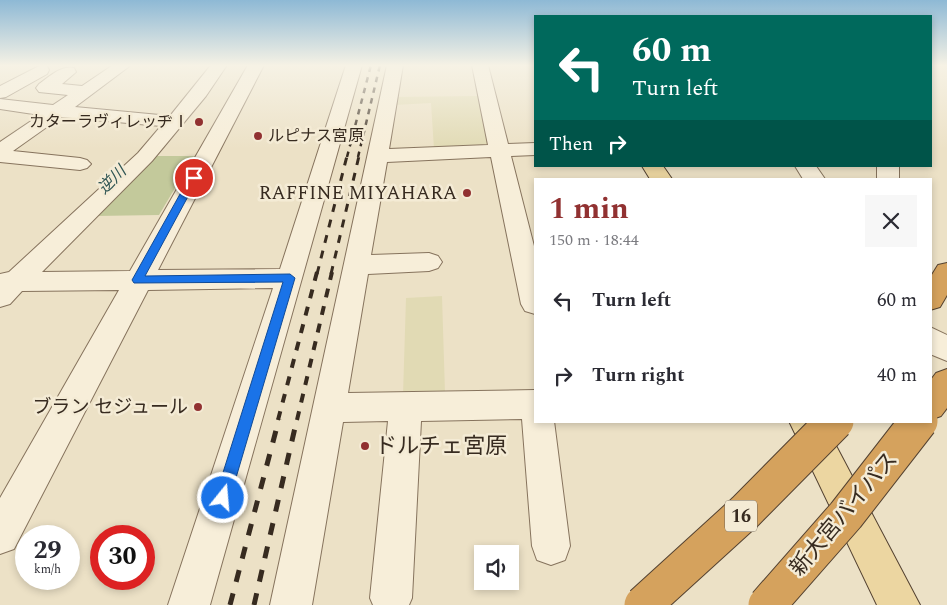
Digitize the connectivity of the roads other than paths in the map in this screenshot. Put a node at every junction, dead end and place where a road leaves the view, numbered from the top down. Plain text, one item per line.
1 (83, 93) edge
2 (199, 93) edge
3 (241, 93) edge
4 (346, 93) edge
5 (390, 93) edge
6 (487, 93) edge
7 (0, 104) edge
8 (56, 111) junction
9 (163, 120) dead end
10 (534, 149) edge
11 (500, 151) junction
12 (0, 152) edge
13 (0, 156) edge
14 (378, 156) junction
15 (80, 164) dead end
16 (653, 167) edge
17 (806, 167) edge
18 (660, 178) edge
19 (813, 178) edge
20 (429, 262) dead end
21 (357, 265) junction
22 (947, 272) edge
23 (290, 278) junction
24 (138, 280) junction
25 (5, 286) edge
26 (932, 297) edge
27 (534, 300) edge
28 (932, 341) edge
29 (947, 349) edge
30 (947, 382) edge
31 (932, 403) edge
32 (534, 405) edge
33 (406, 407) junction
34 (329, 408) junction
35 (536, 423) edge
36 (806, 423) edge
37 (833, 423) edge
38 (918, 423) edge
39 (0, 535) edge
40 (551, 546) dead end
41 (391, 598) dead end
42 (189, 605) edge
43 (291, 605) edge
44 (643, 605) edge
45 (767, 605) edge
46 (899, 605) edge

1 - 8 street
2 - 25 street
3 - 24 street
4 - 23 street
5 - 14 street
6 - 11 street
7 - 8 street
8 - 9 street
8 - 12 street
10 - 11 street
11 - 14 street
11 - 27 street
13 - 15 street
14 - 21 street
16 - 18 main road
17 - 19 street
20 - 21 street
21 - 34 street
22 - 26 highway
23 - 24 street
23 - 42 street
24 - 25 street
24 - 39 street
28 - 29 street
30 - 31 highway
32 - 33 street
33 - 34 street
33 - 41 street
34 - 43 street
35 - 40 street
36 - 46 main road
37 - 44 highway, 16, bridge
38 - 45 highway, 新大宮バイパス, bridge

